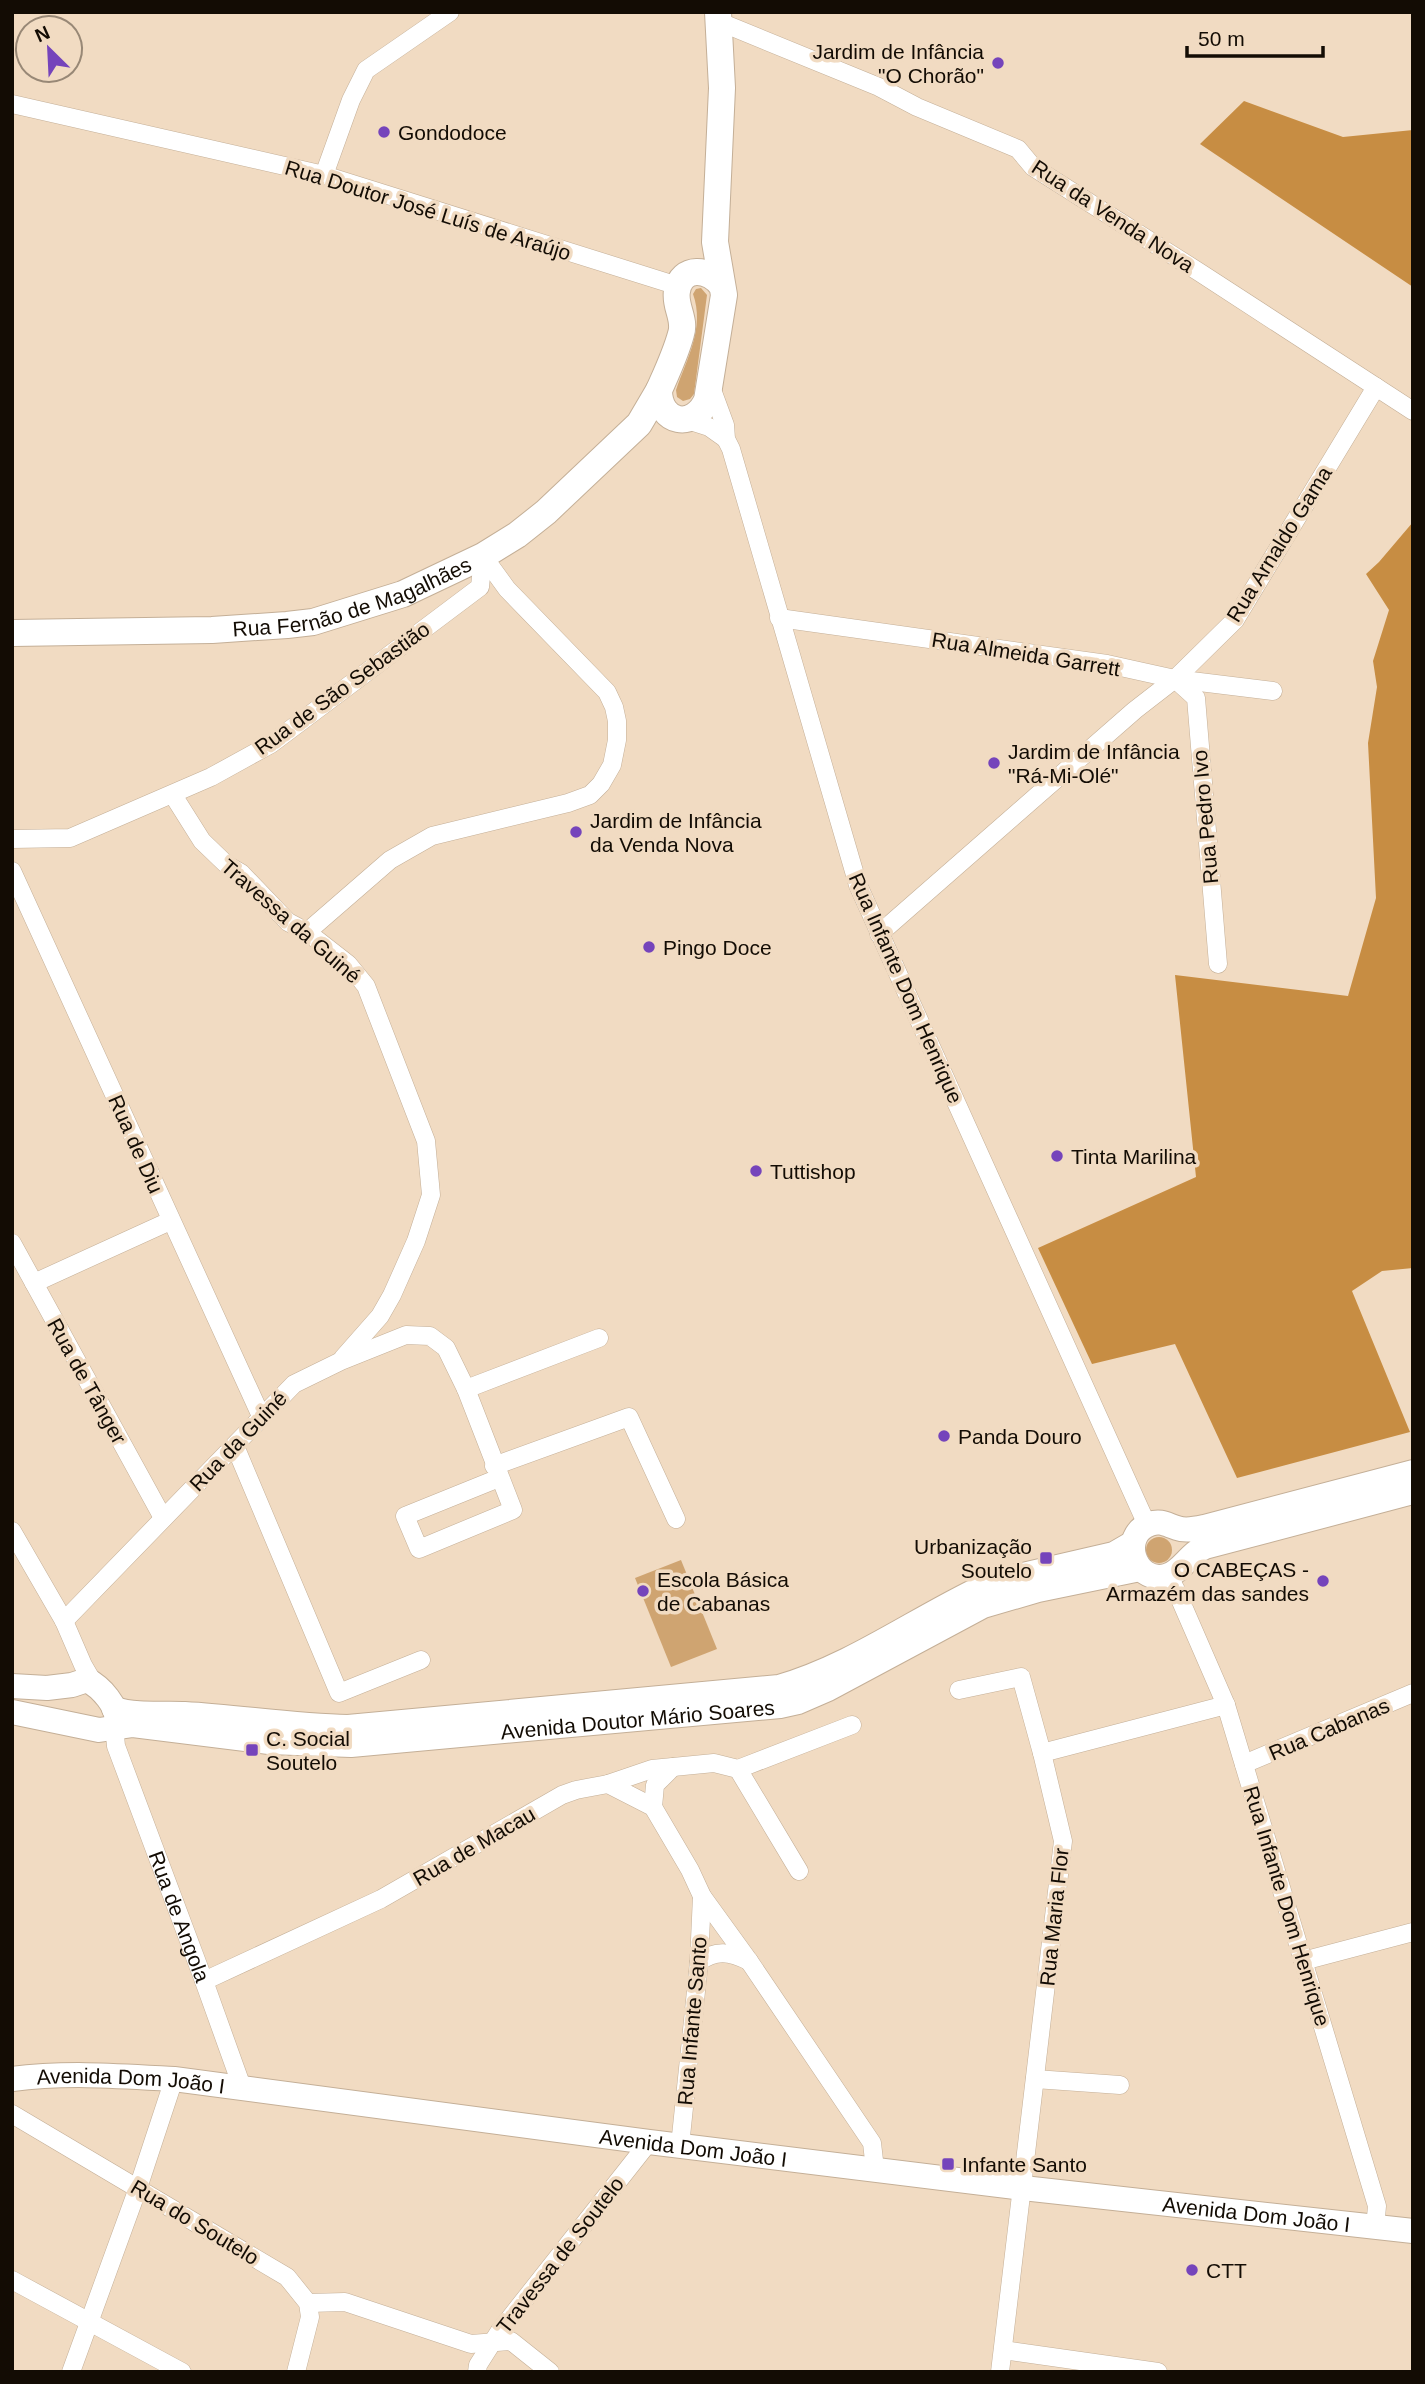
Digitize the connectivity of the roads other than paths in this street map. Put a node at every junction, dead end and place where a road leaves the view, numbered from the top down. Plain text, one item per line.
1 (450, 12) edge
2 (719, 17) edge
3 (12, 104) edge
4 (324, 175) junction
5 (715, 242) junction
6 (684, 280) junction
7 (722, 286) junction
8 (710, 384) junction
9 (1376, 387) junction
10 (659, 390) junction
11 (1413, 411) edge
12 (678, 418) junction
13 (639, 424) junction
14 (726, 439) junction
15 (483, 556) junction
16 (779, 618) junction
17 (12, 634) edge
18 (1175, 679) junction
19 (1273, 691) dead end
20 (173, 794) junction
21 (12, 839) edge
22 (12, 871) edge
23 (307, 932) junction
24 (879, 934) junction
25 (1218, 964) dead end
26 (170, 1221) junction
27 (12, 1243) edge
28 (34, 1283) junction
29 (599, 1338) dead end
30 (341, 1361) junction
31 (466, 1389) junction
32 (261, 1416) junction
33 (236, 1446) junction
34 (497, 1472) junction
35 (1413, 1472) edge
36 (1413, 1492) edge
37 (163, 1518) junction
38 (676, 1519) dead end
39 (1142, 1528) junction
40 (1177, 1528) junction
41 (12, 1531) edge
42 (1140, 1569) junction
43 (1175, 1575) junction
44 (64, 1621) junction
45 (421, 1660) dead end
46 (82, 1679) junction
47 (12, 1686) edge
48 (959, 1690) dead end
49 (1413, 1693) edge
50 (1226, 1705) junction
51 (12, 1712) edge
52 (852, 1725) dead end
53 (111, 1728) junction
54 (1042, 1753) junction
55 (1244, 1764) junction
56 (673, 1767) junction
57 (738, 1769) junction
58 (608, 1784) junction
59 (653, 1807) junction
60 (799, 1871) dead end
61 (702, 1896) junction
62 (1413, 1932) edge
63 (749, 1961) junction
64 (1303, 1961) junction
65 (699, 1962) junction
66 (204, 1981) junction
67 (12, 2079) edge
68 (174, 2079) junction
69 (1035, 2079) junction
70 (1120, 2085) dead end
71 (242, 2087) junction
72 (12, 2114) edge
73 (649, 2142) junction
74 (680, 2146) junction
75 (875, 2168) junction
76 (138, 2188) junction
77 (1023, 2188) junction
78 (1375, 2228) junction
79 (1413, 2231) edge
80 (12, 2280) edge
81 (308, 2303) junction
82 (89, 2321) junction
83 (491, 2344) junction
84 (1003, 2350) junction
85 (71, 2372) edge
86 (182, 2372) edge
87 (296, 2372) edge
88 (477, 2372) edge
89 (550, 2372) edge
90 (1000, 2372) edge
91 (1158, 2372) edge

1 - 4 street
2 - 5 main road
2 - 9 street, Rua da Venda Nova
3 - 4 street, Rua Doutor José Luís de Araújo
4 - 6 street, Rua Doutor José Luís de Araújo
5 - 6 main road
5 - 7 main road
6 - 7 main road
6 - 10 main road, Rua Fernão de Magalhães
7 - 8 main road
8 - 12 main road
8 - 14 street, Rua Infante Dom Henrique
9 - 11 street, Rua da Venda Nova
9 - 18 street, Rua Arnaldo Gama
10 - 12 main road
10 - 13 main road, Rua Fernão de Magalhães
12 - 13 main road, Rua Fernão de Magalhães
12 - 14 street
13 - 15 main road, Rua Fernão de Magalhães
14 - 16 street, Rua Infante Dom Henrique
15 - 17 main road, Rua Fernão de Magalhães
15 - 20 street, Rua de São Sebastião
15 - 23 street
16 - 18 street, Rua Almeida Garrett
16 - 24 street, Rua Infante Dom Henrique
18 - 19 street, Rua Almeida Garrett
18 - 24 street, Rua Arnaldo Gama
18 - 25 street, Rua Pedro Ivo
20 - 21 street, Rua de São Sebastião
20 - 23 street, Travessa da Guiné
22 - 26 street, Rua de Diu
23 - 30 street, Travessa da Guiné
24 - 39 street, Rua Infante Dom Henrique
26 - 28 street
26 - 32 street, Rua de Diu
27 - 28 street, Rua de Tânger
28 - 37 street, Rua de Tânger
29 - 31 street
30 - 31 street, Rua da Guiné
30 - 32 street, Rua da Guiné
31 - 34 street, Rua da Guiné
32 - 33 street, Rua da Guiné
33 - 37 street, Rua da Guiné
33 - 45 street
34 - 34 street, Rua da Guiné
34 - 38 street
35 - 40 main road
36 - 43 main road
37 - 44 street, Rua da Guiné
39 - 40 main road
39 - 42 main road
39 - 53 main road, Avenida Doutor Mário Soares
40 - 43 main road
41 - 44 street, Rua de Angola
42 - 43 main road, Avenida Doutor Mário Soares
42 - 53 main road, Avenida Doutor Mário Soares
43 - 50 street, Rua Infante Dom Henrique
44 - 46 street, Rua de Angola
46 - 47 main road
46 - 53 main road, Rua de Angola
48 - 54 street, Rua Maria Flor
49 - 55 street, Rua Cabanas
50 - 54 street
50 - 55 street, Rua Infante Dom Henrique
51 - 53 main road
52 - 57 street
53 - 66 street, Rua de Angola
54 - 69 street, Rua Maria Flor
55 - 64 street, Rua Infante Dom Henrique
56 - 57 street, Rua de Macau
56 - 58 street, Rua de Macau
56 - 59 street
57 - 60 street
58 - 59 street
58 - 66 street, Rua de Macau
59 - 61 street
61 - 63 street
61 - 65 street, Rua Infante Santo
62 - 64 street
63 - 65 street
63 - 75 street
64 - 78 street, Rua Infante Dom Henrique
65 - 74 street, Rua Infante Santo
66 - 71 street, Rua de Angola
67 - 68 main road, Avenida Dom João I
68 - 71 main road, Avenida Dom João I
68 - 76 street
69 - 70 street
69 - 77 street, Rua Maria Flor
71 - 73 main road, Avenida Dom João I
72 - 76 street, Rua do Soutelo
73 - 74 main road, Avenida Dom João I
73 - 83 street, Travessa de Soutelo
74 - 75 main road, Avenida Dom João I
75 - 77 main road, Avenida Dom João I
76 - 81 street, Rua do Soutelo
76 - 82 street
77 - 78 main road, Avenida Dom João I
77 - 84 street, Rua Maria Flor
78 - 79 main road, Avenida Dom João I
80 - 82 street
81 - 83 street
81 - 87 street
82 - 85 street
82 - 86 street
83 - 88 street, Travessa de Soutelo
83 - 89 street
84 - 90 street, Rua Maria Flor
84 - 91 street

